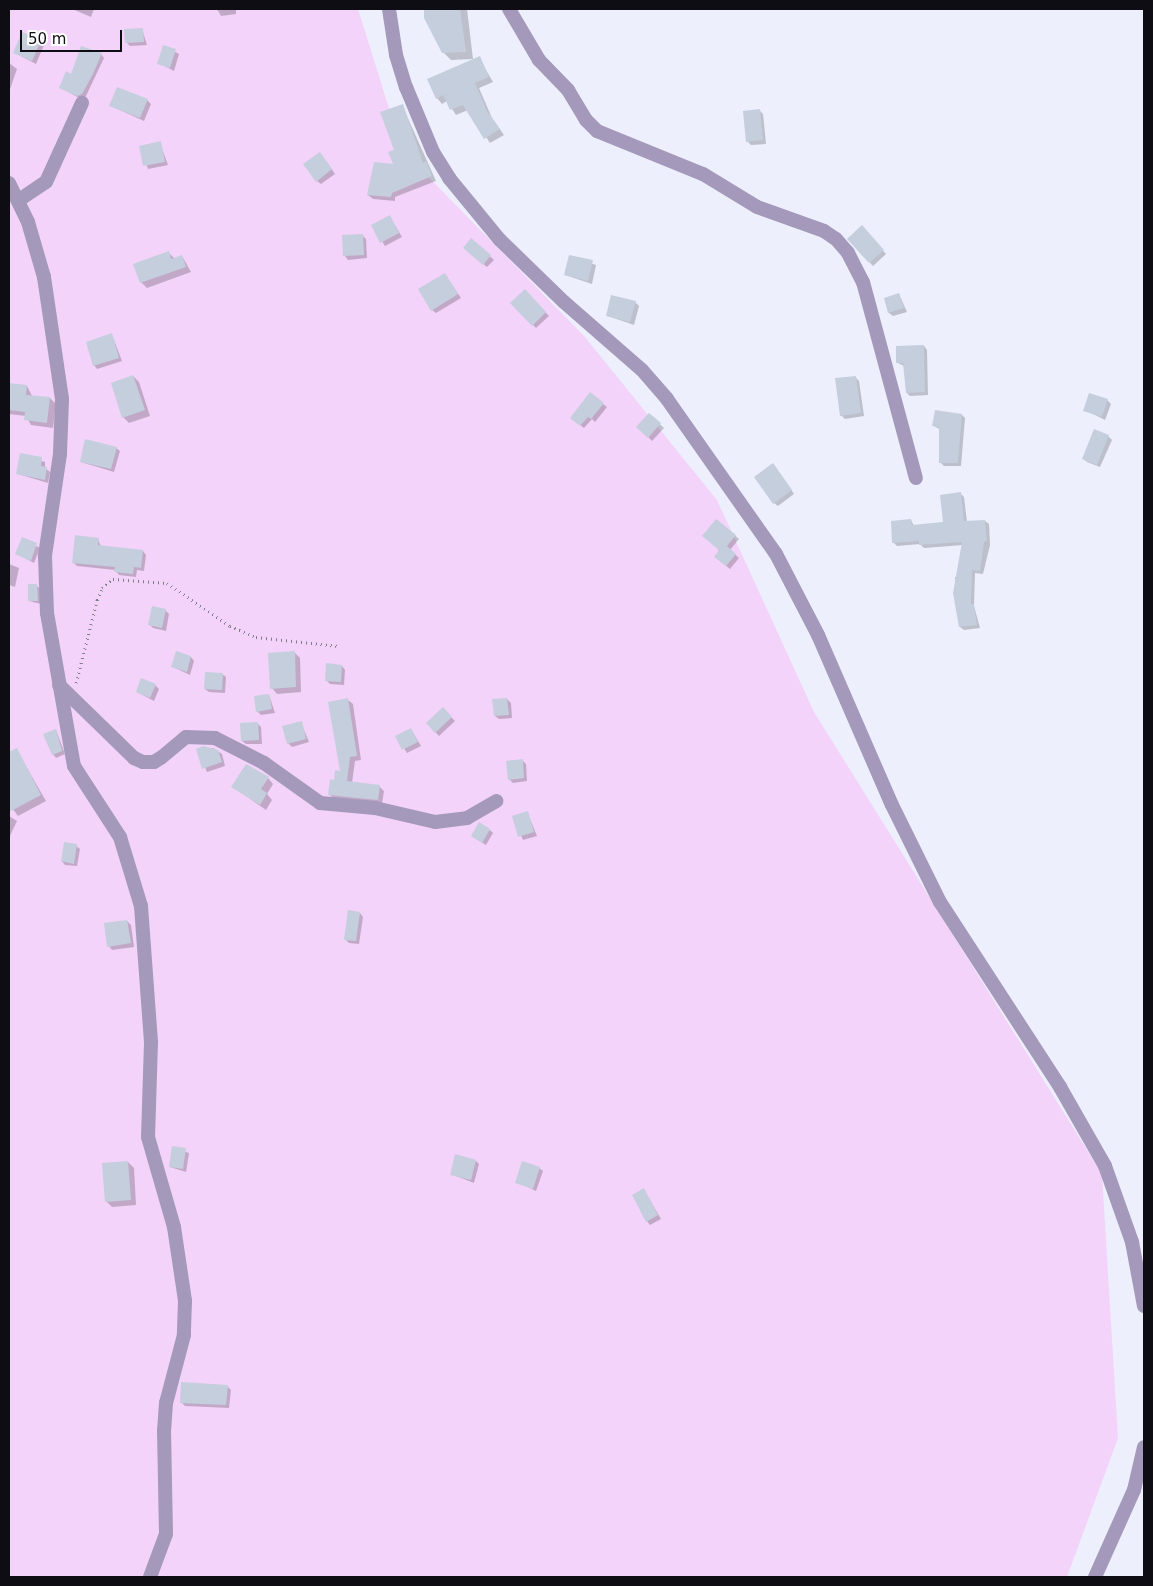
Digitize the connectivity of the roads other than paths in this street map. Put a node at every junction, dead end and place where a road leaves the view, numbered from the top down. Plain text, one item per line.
1 (390, 9) edge
2 (509, 9) edge
3 (82, 103) dead end
4 (9, 183) edge
5 (19, 200) junction
6 (916, 478) dead end
7 (59, 686) junction
8 (497, 801) dead end
9 (1144, 1306) edge
10 (1144, 1447) edge
11 (150, 1577) edge
12 (1095, 1577) edge

1 - 9 street
2 - 6 street
3 - 5 street
4 - 5 street
5 - 7 street
7 - 8 street
7 - 11 street
10 - 12 street

